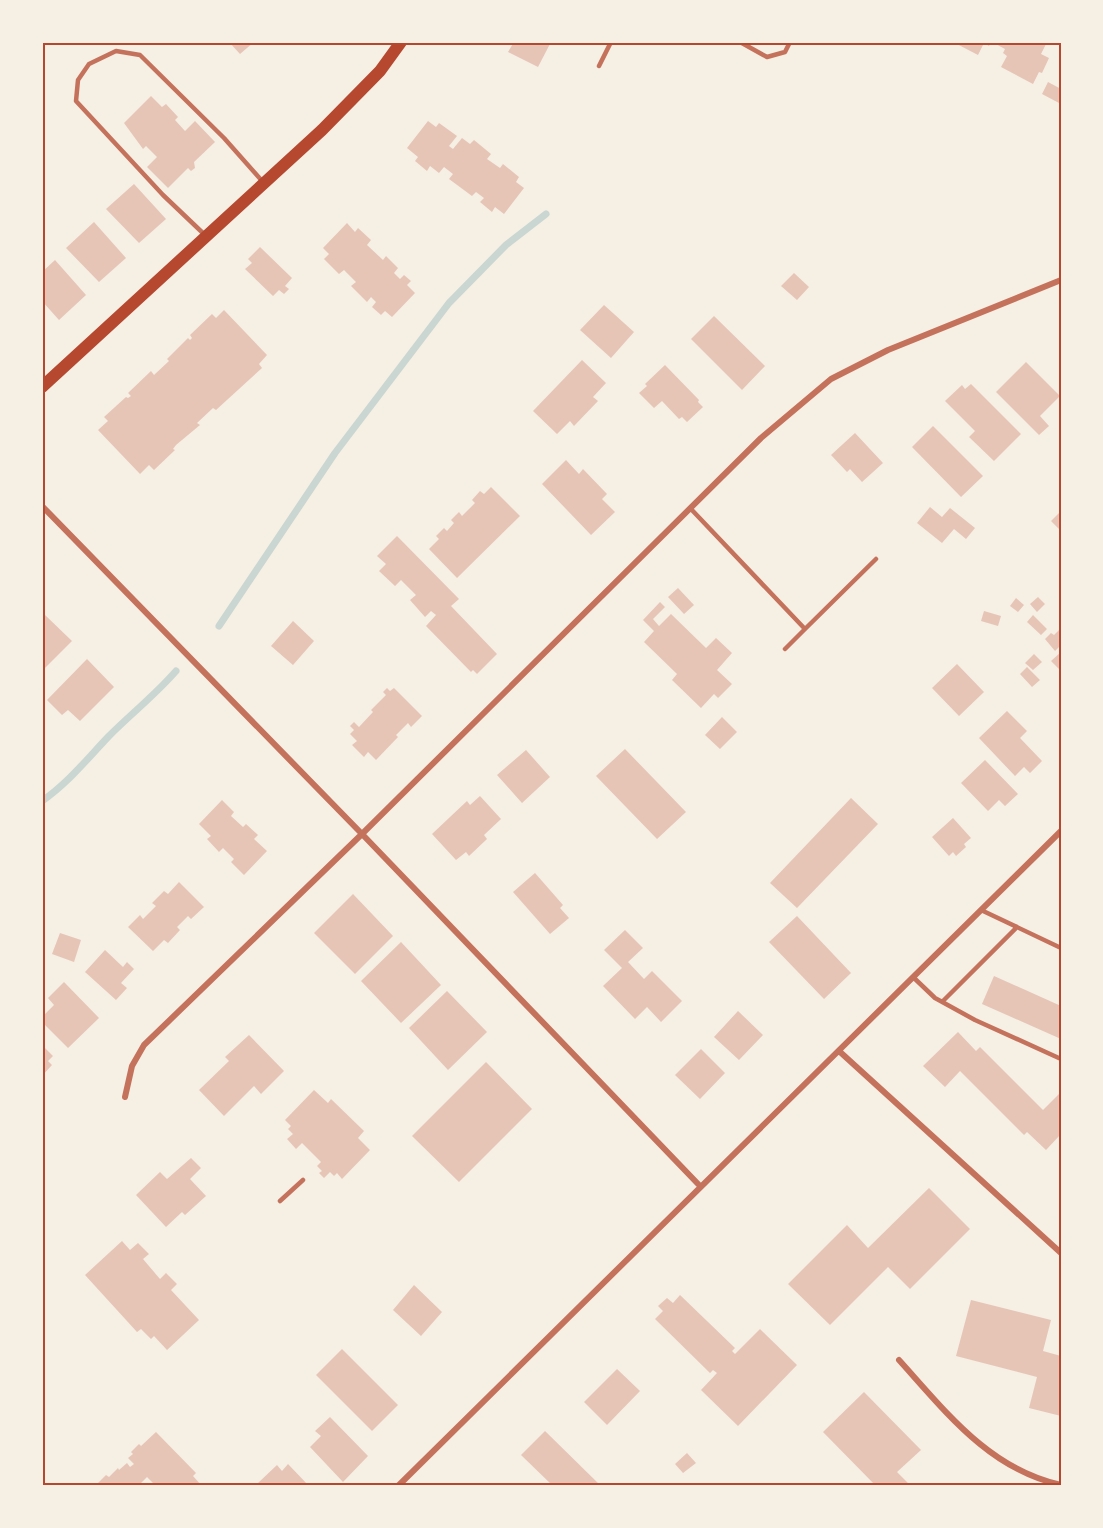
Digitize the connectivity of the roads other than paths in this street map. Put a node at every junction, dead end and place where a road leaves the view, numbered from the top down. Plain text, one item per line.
1 (611, 42) edge
2 (740, 42) edge
3 (790, 42) edge
4 (397, 43) edge
5 (599, 66) dead end
6 (264, 183) junction
7 (206, 236) junction
8 (1061, 280) edge
9 (42, 387) edge
10 (42, 506) edge
11 (690, 508) junction
12 (876, 559) dead end
13 (806, 629) junction
14 (785, 649) dead end
15 (1061, 831) edge
16 (362, 834) junction
17 (981, 909) junction
18 (1017, 927) junction
19 (1061, 948) edge
20 (913, 977) junction
21 (942, 1002) junction
22 (839, 1051) junction
23 (1061, 1059) edge
24 (125, 1097) dead end
25 (303, 1180) dead end
26 (700, 1186) junction
27 (280, 1201) dead end
28 (1061, 1253) edge
29 (899, 1360) dead end
30 (1061, 1485) edge
31 (398, 1486) edge

1 - 5 lane
2 - 3 lane
4 - 6 main road
6 - 7 main road
6 - 7 lane
7 - 9 main road
8 - 11 street
10 - 16 street
11 - 13 lane
11 - 16 street
12 - 13 lane
13 - 14 lane
15 - 17 street
16 - 24 street
16 - 26 street
17 - 18 lane
17 - 20 street
18 - 19 lane
18 - 21 lane
20 - 21 lane
20 - 22 street
21 - 23 lane
22 - 26 street
22 - 28 street
25 - 27 lane
26 - 31 street
29 - 30 street

